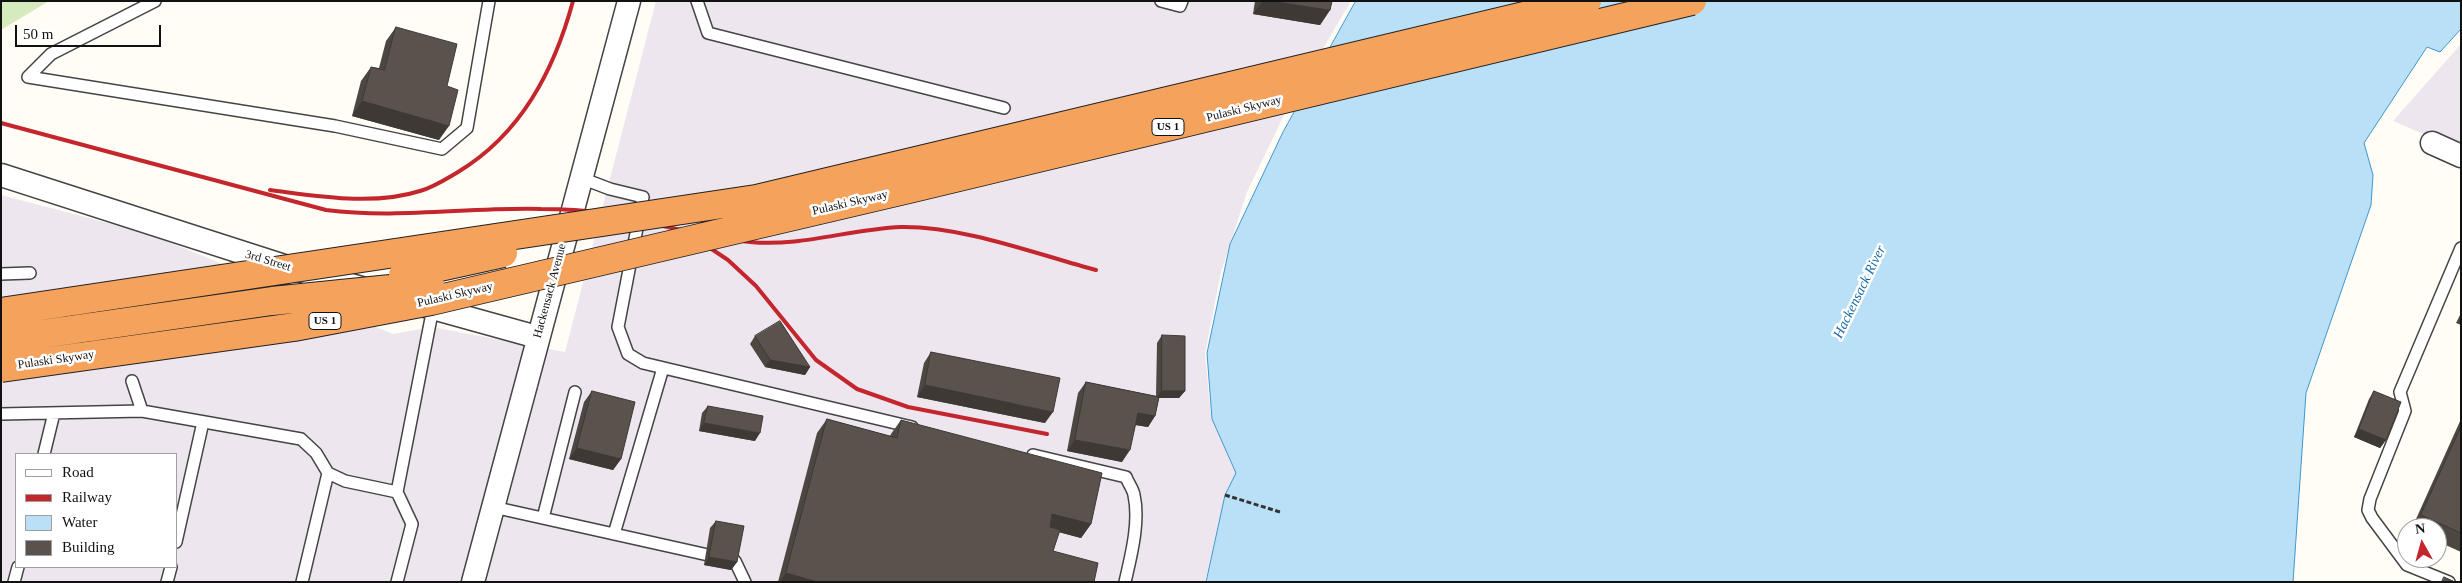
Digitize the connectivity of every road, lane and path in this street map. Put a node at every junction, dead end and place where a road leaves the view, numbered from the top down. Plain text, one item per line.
1 (155, 1) edge
2 (489, 1) edge
3 (629, 1) edge
4 (697, 1) edge
5 (1161, 1) edge
6 (1182, 1) edge
7 (1587, 1) edge
8 (1692, 1) edge
9 (1004, 108) dead end
10 (2432, 143) dead end
11 (2461, 156) edge
12 (1, 175) edge
13 (581, 178) junction
14 (602, 222) junction
15 (2461, 248) edge
16 (644, 252) junction
17 (30, 273) dead end
18 (1, 274) edge
19 (272, 301) junction
20 (433, 308) junction
21 (1, 312) edge
22 (537, 337) junction
23 (1, 340) edge
24 (1, 368) edge
25 (663, 368) junction
26 (132, 380) dead end
27 (575, 392) dead end
28 (142, 412) junction
29 (54, 413) junction
30 (1, 414) edge
31 (203, 422) junction
32 (924, 429) edge
33 (1020, 452) edge
34 (44, 453) edge
35 (328, 473) junction
36 (397, 492) junction
37 (1225, 495) dead end
38 (492, 507) junction
39 (1280, 512) dead end
40 (543, 518) junction
41 (178, 533) edge
42 (614, 534) junction
43 (18, 568) edge
44 (171, 568) edge
45 (14, 582) edge
46 (167, 582) edge
47 (302, 582) edge
48 (397, 582) edge
49 (473, 582) edge
50 (746, 582) edge
51 (1125, 582) edge
52 (2449, 582) edge

1 - 2 lane
3 - 13 street, Hackensack Avenue
4 - 9 lane
5 - 6 lane
7 - 14 highway, Pulaski Skyway / US 1, bridge
8 - 16 highway, Pulaski Skyway / US 1, bridge
10 - 11 street
12 - 20 street, 3rd Street
13 - 22 street, Hackensack Avenue
13 - 25 lane
14 - 19 highway, bridge
14 - 21 highway, Pulaski Skyway / US 1, bridge
15 - 52 lane
16 - 19 highway, bridge
16 - 24 highway, Pulaski Skyway / US 1, bridge
17 - 18 lane
19 - 23 highway, bridge
20 - 22 street, 3rd Street
20 - 36 lane
22 - 38 street, Hackensack Avenue
25 - 32 lane
25 - 42 lane
26 - 28 lane
27 - 40 lane
28 - 29 lane
28 - 31 lane
29 - 30 lane
29 - 34 lane
31 - 35 lane
31 - 41 lane
33 - 51 lane
35 - 36 lane
35 - 47 lane
36 - 48 lane
37 - 39 path
38 - 40 lane
38 - 49 street, Hackensack Avenue
40 - 42 lane
42 - 50 lane
43 - 45 lane
44 - 46 lane

